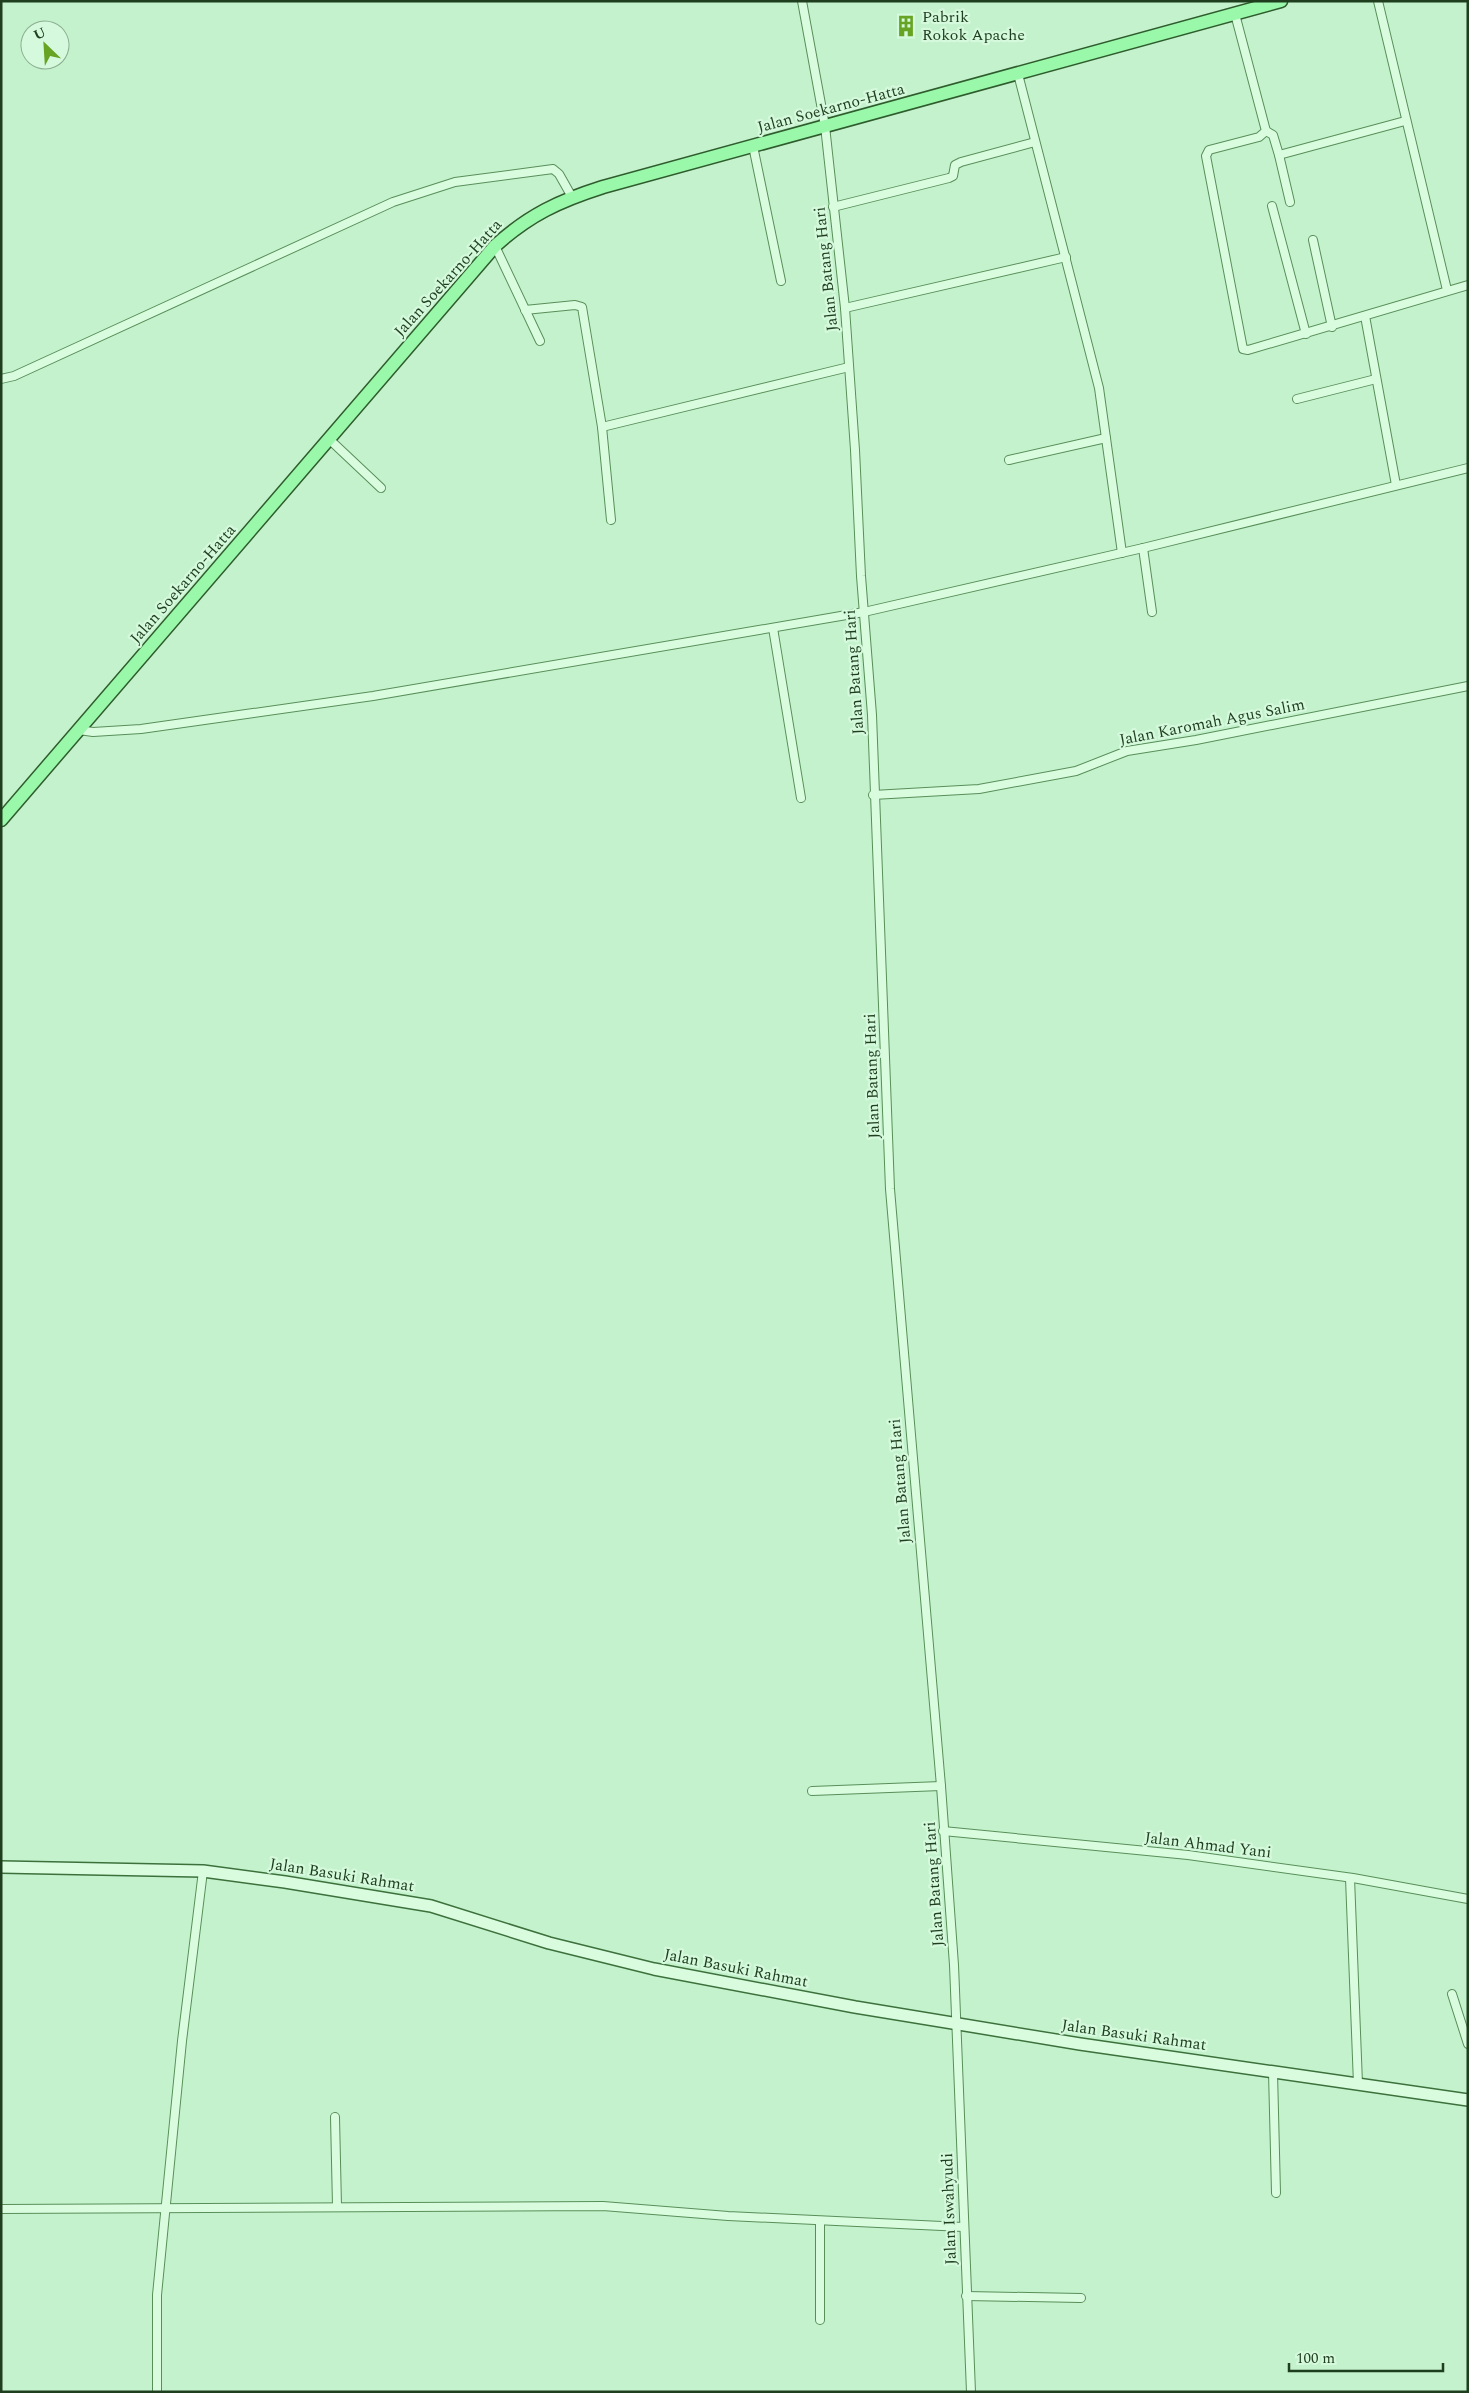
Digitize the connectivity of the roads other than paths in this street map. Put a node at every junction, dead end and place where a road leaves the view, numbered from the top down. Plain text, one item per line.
1 (802, 1) edge
2 (1281, 1) edge
3 (1378, 1) edge
4 (1235, 14) junction
5 (1018, 74) junction
6 (1405, 121) junction
7 (824, 126) junction
8 (1266, 131) junction
9 (1035, 142) junction
10 (753, 146) junction
11 (1279, 155) junction
12 (572, 197) junction
13 (1290, 202) dead end
14 (1272, 206) dead end
15 (834, 207) junction
16 (1313, 240) dead end
17 (495, 246) junction
18 (1066, 257) junction
19 (780, 281) dead end
20 (1468, 286) edge
21 (1447, 290) junction
22 (845, 308) junction
23 (525, 310) junction
24 (1365, 316) junction
25 (1332, 327) junction
26 (1306, 334) junction
27 (540, 341) dead end
28 (849, 367) junction
29 (1, 378) edge
30 (1376, 379) junction
31 (1297, 399) dead end
32 (602, 427) junction
33 (1106, 438) junction
34 (329, 439) junction
35 (1009, 460) dead end
36 (1468, 468) edge
37 (1396, 485) junction
38 (381, 488) dead end
39 (611, 520) dead end
40 (1143, 548) junction
41 (1122, 553) junction
42 (864, 612) junction
43 (1152, 612) dead end
44 (773, 628) junction
45 (1468, 686) edge
46 (79, 730) junction
47 (873, 795) junction
48 (801, 798) dead end
49 (1, 820) edge
50 (941, 1786) junction
51 (812, 1791) dead end
52 (944, 1831) junction
53 (1, 1867) edge
54 (203, 1871) junction
55 (1350, 1878) junction
56 (1468, 1900) edge
57 (1452, 1994) dead end
58 (955, 2025) junction
59 (1468, 2044) edge
60 (1273, 2072) junction
61 (1358, 2084) junction
62 (1468, 2100) edge
63 (335, 2117) dead end
64 (1276, 2193) dead end
65 (337, 2206) junction
66 (1, 2209) edge
67 (165, 2209) junction
68 (820, 2221) junction
69 (963, 2227) junction
70 (966, 2296) junction
71 (1081, 2298) dead end
72 (820, 2320) dead end
73 (157, 2392) edge
74 (971, 2392) edge

1 - 7 street, Jalan Batang Hari
2 - 4 main road, Jalan Soekarno-Hatta
3 - 6 street
4 - 5 main road, Jalan Soekarno-Hatta
4 - 8 street
5 - 7 main road, Jalan Soekarno-Hatta
5 - 9 street
6 - 11 street
6 - 21 street
7 - 10 main road, Jalan Soekarno-Hatta
7 - 15 street, Jalan Batang Hari
8 - 11 street
8 - 26 street
9 - 15 street
9 - 18 street
10 - 12 main road, Jalan Soekarno-Hatta
10 - 19 street
11 - 13 street
12 - 17 main road, Jalan Soekarno-Hatta
12 - 29 street
14 - 26 street
15 - 22 street, Jalan Batang Hari
16 - 25 street
17 - 23 street
17 - 34 main road, Jalan Soekarno-Hatta
18 - 22 street
18 - 33 street
20 - 21 street
21 - 24 street
22 - 28 street, Jalan Batang Hari
23 - 27 street
23 - 32 street
24 - 25 street
24 - 30 street
25 - 26 street
28 - 32 street
28 - 42 street, Jalan Batang Hari
30 - 31 street
30 - 37 street
32 - 39 street
33 - 35 street
33 - 41 street
34 - 38 street
34 - 46 main road, Jalan Soekarno-Hatta
36 - 37 street
37 - 40 street
40 - 41 street
40 - 43 street
41 - 42 street
42 - 44 street
42 - 47 street, Jalan Batang Hari
44 - 46 street
44 - 48 street
45 - 47 street, Jalan Karomah Agus Salim
46 - 49 main road, Jalan Soekarno-Hatta
47 - 50 street, Jalan Batang Hari
50 - 51 street
50 - 52 street, Jalan Batang Hari
52 - 55 street, Jalan Ahmad Yani
52 - 58 street, Jalan Batang Hari
53 - 54 main road, Jalan Basuki Rahmat
54 - 58 main road, Jalan Basuki Rahmat
54 - 67 street
55 - 56 street, Jalan Ahmad Yani
55 - 61 street
57 - 59 street
58 - 60 main road, Jalan Basuki Rahmat
58 - 69 street, Jalan Iswahyudi
60 - 61 main road, Jalan Basuki Rahmat
60 - 64 street
61 - 62 main road, Jalan Basuki Rahmat
63 - 65 street
65 - 67 street
65 - 68 street
66 - 67 street
67 - 73 street
68 - 69 street
68 - 72 street
69 - 70 street, Jalan Iswahyudi
70 - 71 street
70 - 74 street, Jalan Iswahyudi

